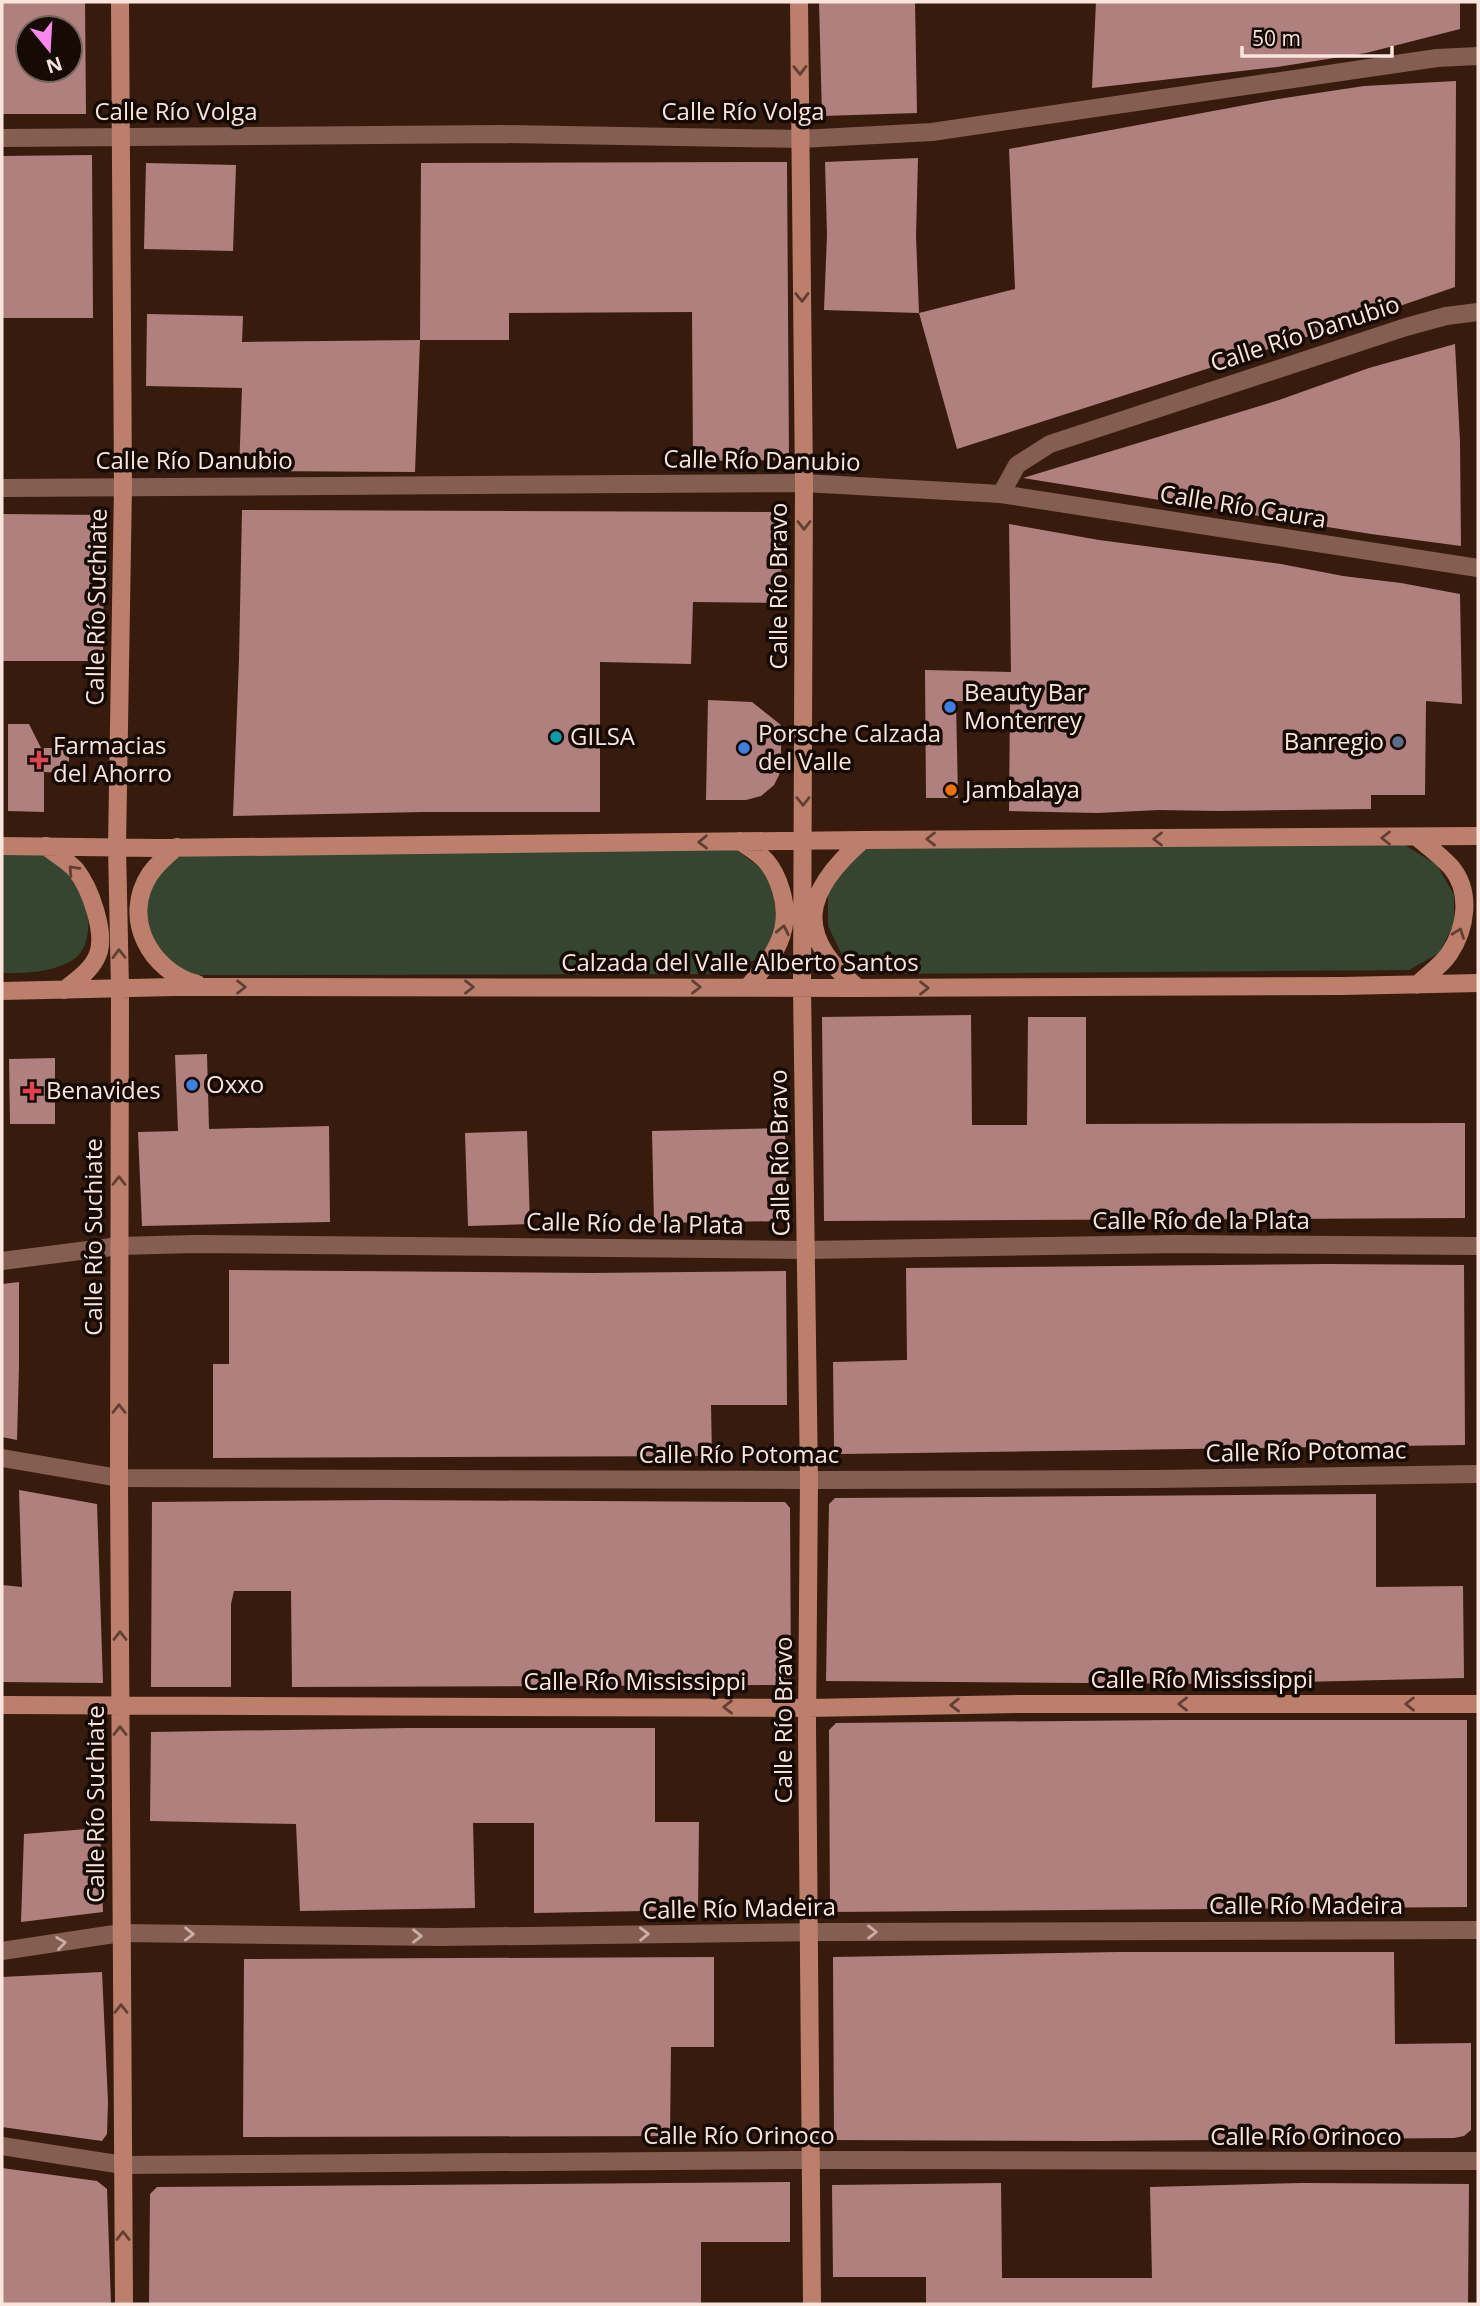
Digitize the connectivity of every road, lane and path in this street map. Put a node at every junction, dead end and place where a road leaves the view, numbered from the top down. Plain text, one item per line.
1 (120, 2) edge
2 (799, 2) edge
3 (1478, 56) edge
4 (120, 137) junction
5 (2, 138) edge
6 (801, 139) junction
7 (1478, 312) edge
8 (804, 483) junction
9 (123, 486) junction
10 (2, 488) edge
11 (1001, 494) junction
12 (1478, 568) edge
13 (1478, 836) edge
14 (1418, 838) junction
15 (803, 840) junction
16 (863, 840) junction
17 (740, 841) junction
18 (2, 846) edge
19 (46, 846) junction
20 (117, 847) junction
21 (177, 847) junction
22 (1478, 983) edge
23 (1417, 985) junction
24 (210, 987) junction
25 (748, 987) junction
26 (802, 988) junction
27 (858, 988) junction
28 (120, 989) junction
29 (64, 990) junction
30 (2, 991) edge
31 (119, 1246) junction
32 (1478, 1247) edge
33 (806, 1250) junction
34 (2, 1261) edge
35 (2, 1458) edge
36 (1478, 1474) edge
37 (119, 1478) junction
38 (809, 1480) junction
39 (120, 1704) junction
40 (1478, 1704) edge
41 (2, 1705) edge
42 (807, 1708) junction
43 (1478, 1930) edge
44 (121, 1933) junction
45 (809, 1933) junction
46 (2, 1951) edge
47 (2, 2146) edge
48 (811, 2160) junction
49 (1478, 2161) edge
50 (122, 2165) junction
51 (124, 2304) edge
52 (812, 2304) edge

1 - 4 street, Calle Río Suchiate
2 -> 6 street, Calle Río Bravo
3 - 6 street, Calle Río Volga
4 - 5 street, Calle Río Volga
4 - 6 street, Calle Río Volga
4 - 9 street, Calle Río Suchiate
6 -> 8 street, Calle Río Bravo
7 - 11 street, Calle Río Danubio
8 - 9 street, Calle Río Danubio
8 - 11 street, Calle Río Danubio
8 -> 15 street, Calle Río Bravo
9 - 10 street, Calle Río Danubio
9 - 20 street, Calle Río Suchiate
11 - 12 street, Calle Río Caura
13 - 14 street
14 -> 16 street
23 -> 14 street
15 - 16 street
15 - 17 street
15 - 26 street, Calle Río Bravo
16 - 27 street
17 -> 21 street
25 -> 17 street
18 - 19 street
19 - 20 street
29 -> 19 street
20 - 21 street
28 -> 20 street, Calle Río Suchiate
21 - 24 street
22 - 23 street, Calzada del Valle Alberto Santos
27 -> 23 street, Calzada del Valle Alberto Santos
24 -> 25 street, Calzada del Valle Alberto Santos
24 - 28 street, Calzada del Valle Alberto Santos
25 - 26 street, Calzada del Valle Alberto Santos
26 - 27 street, Calzada del Valle Alberto Santos
26 - 33 street, Calle Río Bravo
28 - 29 street, Calzada del Valle Alberto Santos
31 -> 28 street, Calle Río Suchiate
29 - 30 street, Calzada del Valle Alberto Santos
31 - 33 street, Calle Río de la Plata
31 - 34 street, Calle Río de la Plata
37 -> 31 street, Calle Río Suchiate
32 - 33 street, Calle Río de la Plata
33 - 38 street, Calle Río Bravo
35 - 37 street, Calle Río Potomac
36 - 38 street, Calle Río Potomac
37 - 38 street, Calle Río Potomac
39 -> 37 street, Calle Río Suchiate
38 - 42 street, Calle Río Bravo
39 - 41 street, Calle Río Mississippi
42 -> 39 street, Calle Río Mississippi
44 -> 39 street, Calle Río Suchiate
40 -> 42 street, Calle Río Mississippi
42 - 45 street, Calle Río Bravo
45 -> 43 street, Calle Río Madeira
44 -> 45 street, Calle Río Madeira
46 -> 44 street, Calle Río Madeira
50 -> 44 street, Calle Río Suchiate
45 - 48 street, Calle Río Bravo
47 - 50 street, Calle Río Orinoco
48 - 49 street, Calle Río Orinoco
48 - 50 street, Calle Río Orinoco
48 - 52 street, Calle Río Bravo
51 -> 50 street, Calle Río Suchiate

